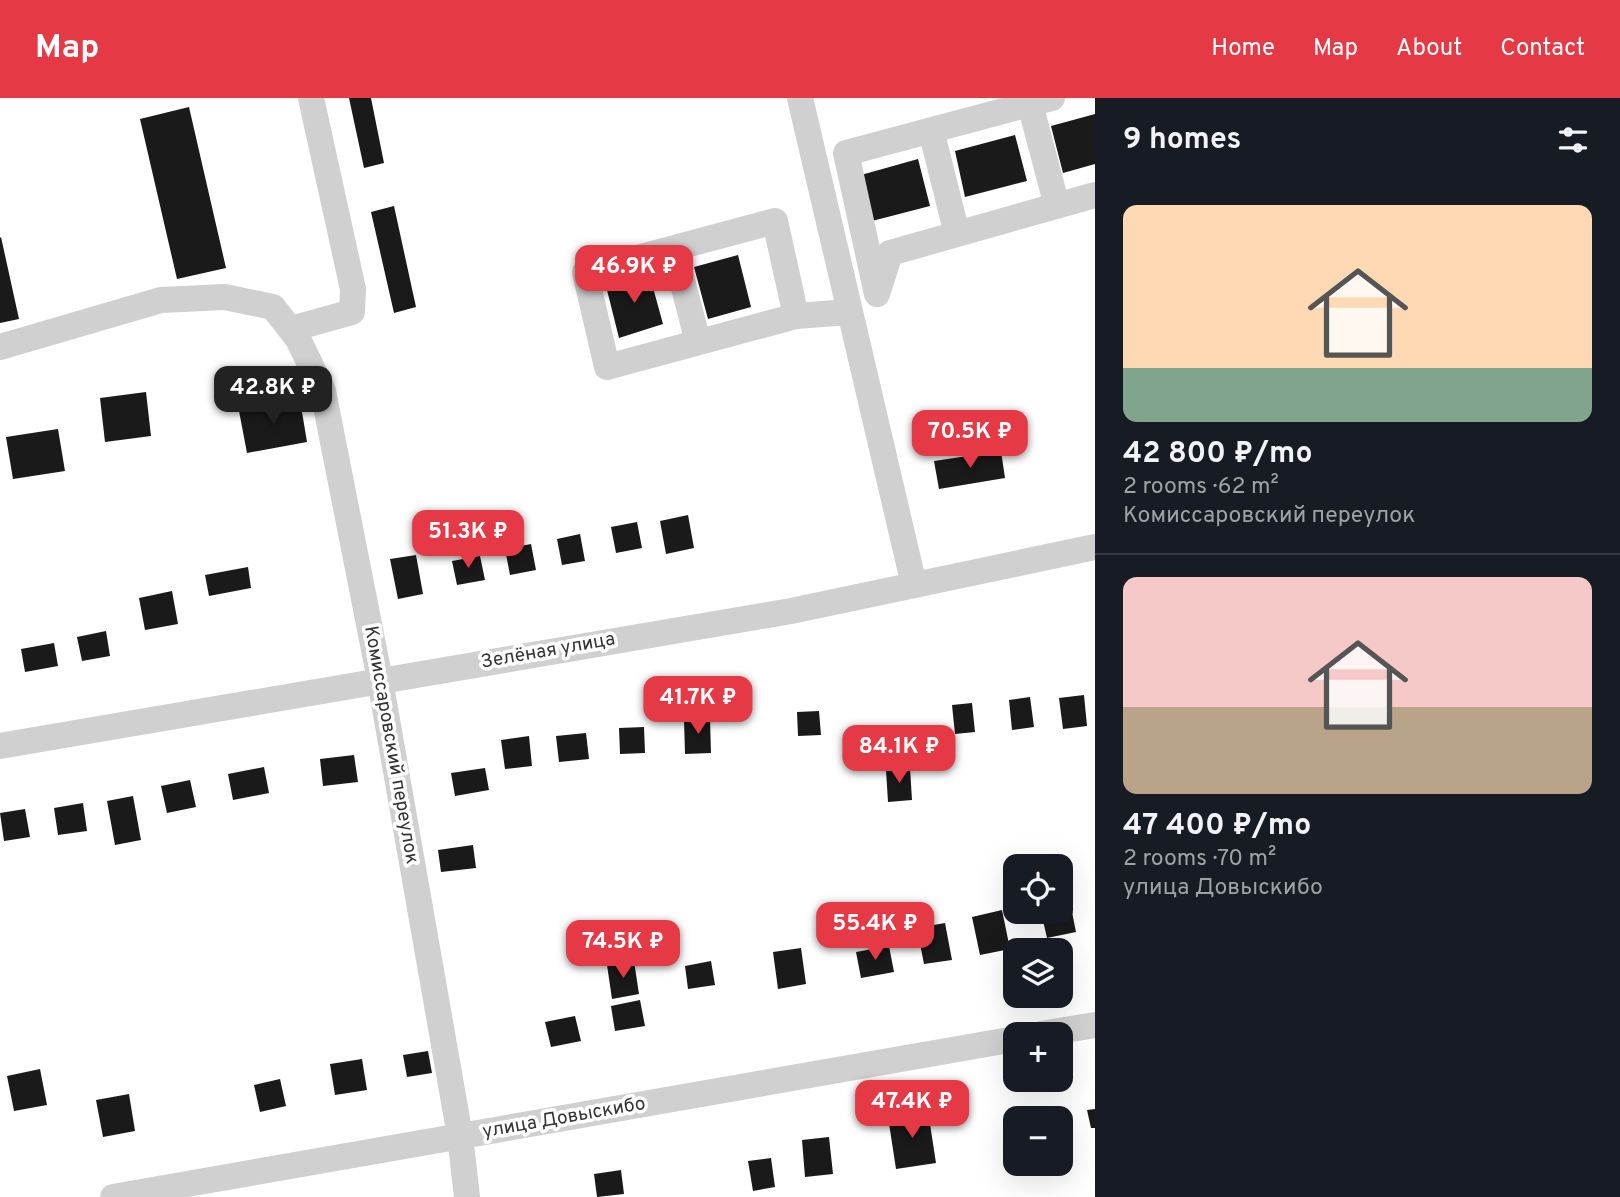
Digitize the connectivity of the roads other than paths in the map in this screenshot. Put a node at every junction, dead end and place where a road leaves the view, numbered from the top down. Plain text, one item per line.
1 (310, 98) edge
2 (800, 98) edge
3 (1041, 101) edge
4 (931, 130) junction
5 (1095, 195) edge
6 (1057, 206) junction
7 (957, 234) junction
8 (674, 249) junction
9 (877, 294) junction
10 (796, 316) junction
11 (851, 322) junction
12 (290, 329) junction
13 (698, 342) junction
14 (0, 346) edge
15 (1095, 547) edge
16 (914, 585) junction
17 (380, 680) junction
18 (0, 746) edge
19 (1095, 1025) edge
20 (1073, 1029) edge
21 (1003, 1041) edge
22 (460, 1136) junction
23 (113, 1197) edge
24 (467, 1197) edge

1 - 12 street
2 - 11 street
3 - 4 street
3 - 6 street
4 - 7 street
4 - 9 street
5 - 6 street
6 - 7 street
7 - 9 street
8 - 10 street
8 - 13 street
8 - 13 street
9 - 11 street
10 - 11 street
10 - 13 street
11 - 16 street
12 - 14 street, Комиссаровский переулок
12 - 17 street, Комиссаровский переулок
15 - 16 street, Зелёная улица
16 - 17 street, Зелёная улица
17 - 18 street, Зелёная улица
17 - 22 street, Комиссаровский переулок
19 - 20 street
21 - 22 street, улица Довыскибо
22 - 23 street, улица Довыскибо
22 - 24 street, Комиссаровский переулок

